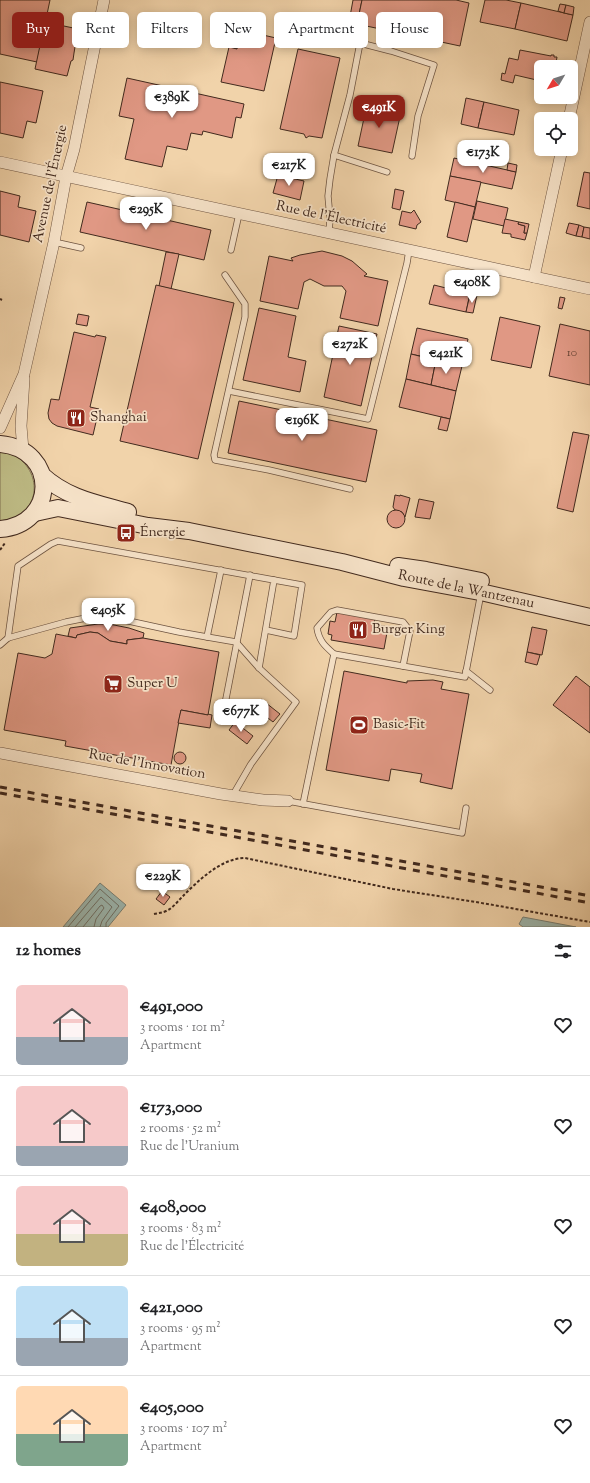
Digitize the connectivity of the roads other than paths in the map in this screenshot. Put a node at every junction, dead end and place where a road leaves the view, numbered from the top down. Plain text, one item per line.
1 (104, 0) edge
2 (590, 22) edge
3 (368, 46) edge
4 (359, 48) edge
5 (571, 112) edge
6 (334, 155) junction
7 (412, 156) dead end
8 (560, 156) edge
9 (0, 162) edge
10 (387, 172) dead end
11 (66, 177) junction
12 (239, 214) junction
13 (328, 233) junction
14 (54, 242) junction
15 (81, 248) dead end
16 (231, 250) dead end
17 (409, 250) junction
18 (225, 274) dead end
19 (534, 277) junction
20 (590, 289) edge
21 (24, 374) junction
22 (229, 391) junction
23 (0, 428) edge
24 (0, 444) edge
25 (23, 450) junction
26 (42, 475) junction
27 (350, 489) dead end
28 (35, 513) junction
29 (189, 531) junction
30 (3, 532) edge
31 (342, 562) junction
32 (220, 570) junction
33 (250, 575) junction
34 (274, 580) junction
35 (481, 593) junction
36 (590, 606) edge
37 (590, 617) edge
38 (266, 630) junction
39 (207, 637) junction
40 (8, 638) junction
41 (236, 642) junction
42 (0, 645) edge
43 (334, 654) junction
44 (403, 666) junction
45 (259, 668) junction
46 (466, 671) junction
47 (490, 690) dead end
48 (223, 714) dead end
49 (0, 753) edge
50 (233, 795) junction
51 (288, 801) joint
52 (304, 804) junction
53 (466, 808) dead end

1 - 11 street, Avenue de l'Énergie
2 - 5 street
3 - 7 lane
4 - 6 lane
6 - 10 lane
6 - 13 lane
8 - 19 street
9 - 11 street, Rue de l'Électricité
11 - 12 street, Rue de l'Électricité
11 - 14 street, Avenue de l'Énergie
12 - 13 street, Rue de l'Électricité
12 - 16 lane
13 - 17 street, Rue de l'Électricité
14 - 15 lane
14 - 21 street, Avenue de l'Énergie
17 - 19 street, Rue de l'Électricité
17 - 22 lane
18 - 22 lane
19 - 20 street, Rue de l'Électricité
21 - 23 street, Avenue de l'Énergie
21 - 25 street, Avenue de l'Énergie
22 - 27 lane
24 - 25 main road
25 - 26 main road
26 - 28 main road
26 - 29 main road, Route de la Wantzenau
28 - 29 main road, Route de la Wantzenau
28 - 30 main road
29 - 31 main road, Route de la Wantzenau
31 - 35 main road, Route de la Wantzenau
31 - 36 main road, Route de la Wantzenau
32 - 33 lane
32 - 39 lane
32 - 40 lane
33 - 34 lane
33 - 41 lane
34 - 38 lane
34 - 38 lane
35 - 37 main road, Route de la Wantzenau
35 - 46 lane
38 - 45 lane
39 - 40 lane
39 - 41 lane
40 - 42 lane
41 - 45 lane
41 - 48 lane
43 - 44 lane
43 - 44 lane
43 - 52 lane
44 - 46 lane
45 - 50 lane
46 - 47 lane
49 - 50 street, Rue de l'Innovation
50 - 51 street, Rue de l'Innovation
51 - 52 lane
52 - 53 lane

